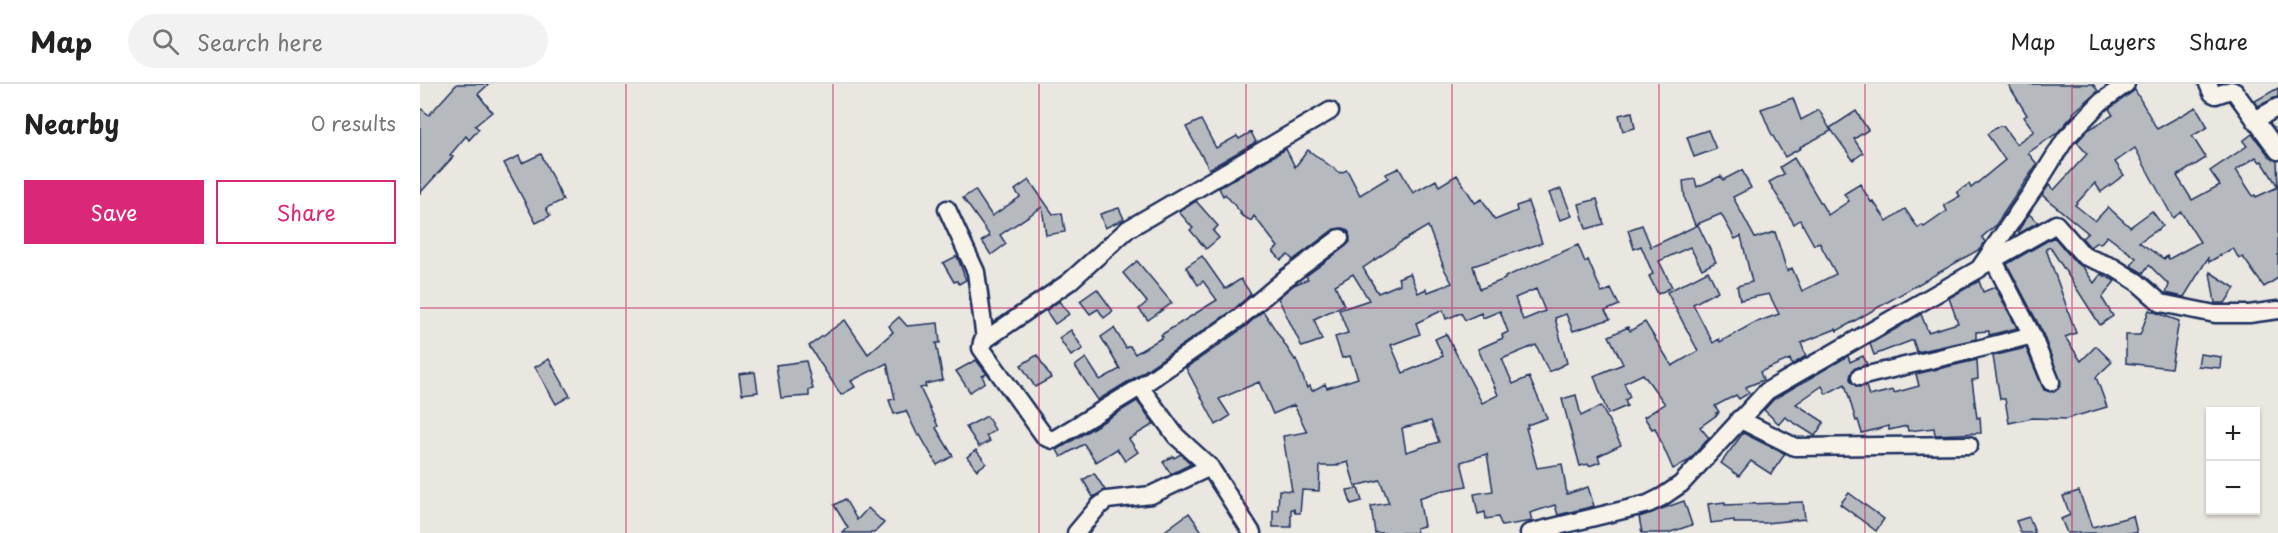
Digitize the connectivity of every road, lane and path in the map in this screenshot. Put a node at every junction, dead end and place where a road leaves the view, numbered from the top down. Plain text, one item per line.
1 (2126, 84) edge
2 (2208, 84) edge
3 (2278, 107) edge
4 (1329, 111) dead end
5 (2256, 120) junction
6 (2278, 151) edge
7 (947, 209) dead end
8 (1340, 238) dead end
9 (1993, 259) junction
10 (1978, 269) junction
11 (2278, 310) edge
12 (2032, 335) junction
13 (985, 339) junction
14 (1860, 377) dead end
15 (2051, 382) dead end
16 (1140, 387) junction
17 (1739, 419) junction
18 (1969, 445) dead end
19 (1210, 467) junction
20 (1076, 533) edge
21 (1252, 533) edge
22 (1529, 533) edge

1 - 10 street
2 - 5 street
3 - 5 street
4 - 13 street
5 - 6 street
7 - 13 street
8 - 16 street
9 - 10 street
9 - 11 street
9 - 12 street
10 - 17 street
12 - 14 street
12 - 15 street
13 - 16 street
16 - 19 street
17 - 18 street
17 - 22 street
19 - 20 street
19 - 21 street

